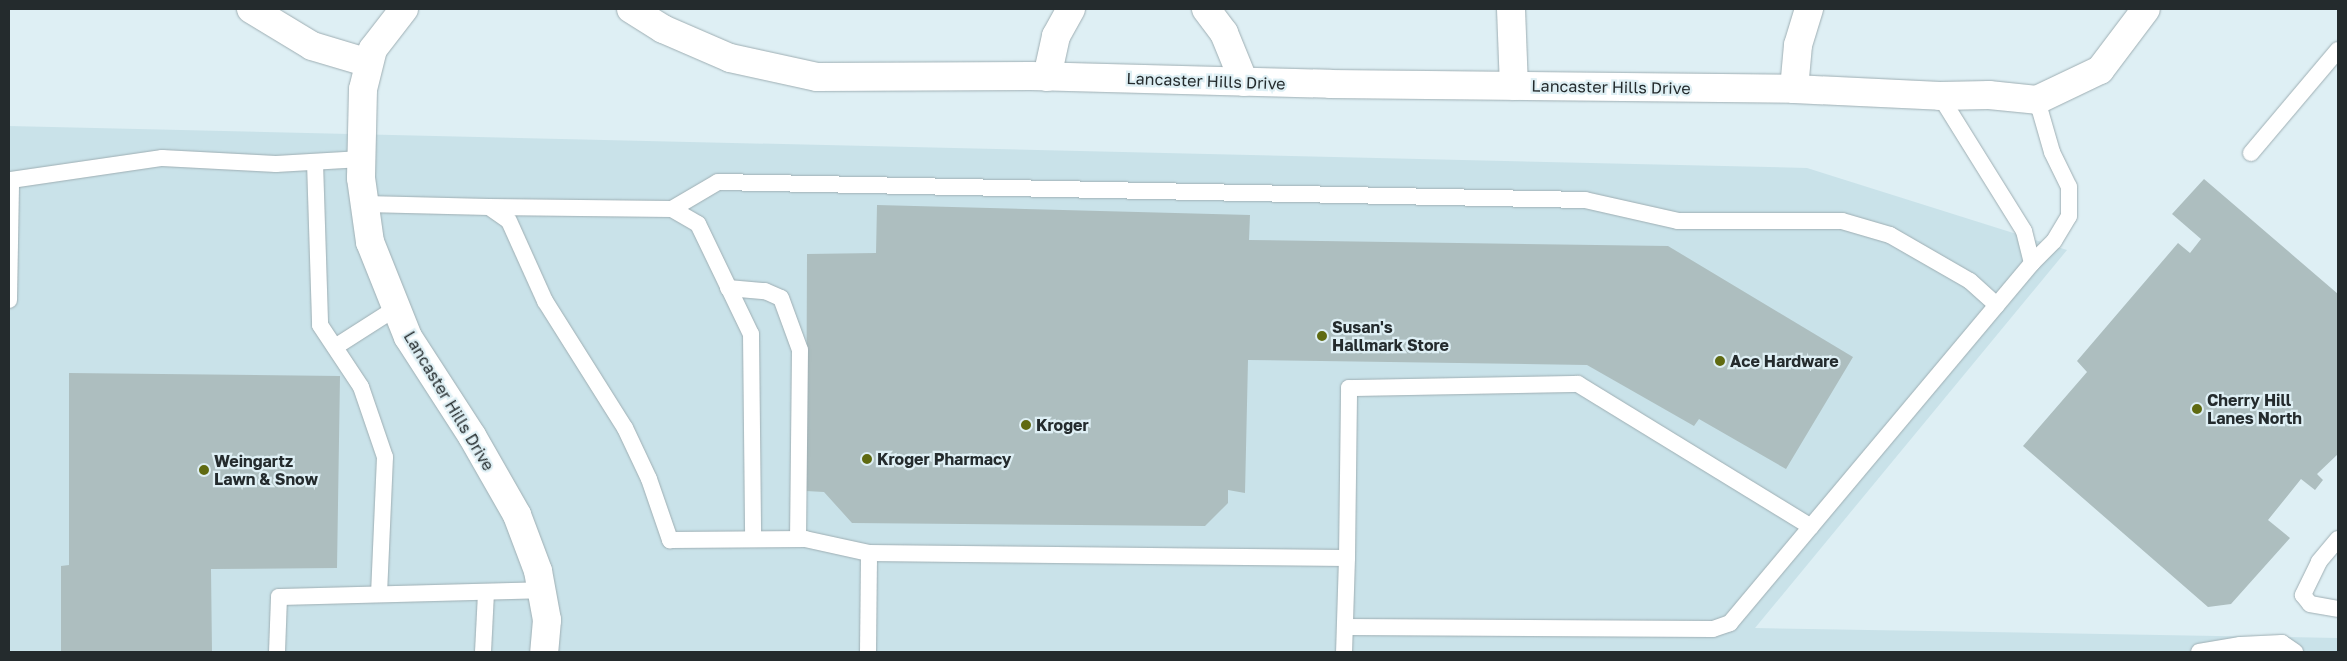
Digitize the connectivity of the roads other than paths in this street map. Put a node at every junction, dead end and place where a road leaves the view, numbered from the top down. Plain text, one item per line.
1 (251, 9) edge
2 (404, 9) edge
3 (631, 9) edge
4 (1071, 9) edge
5 (1206, 9) edge
6 (1511, 9) edge
7 (1809, 9) edge
8 (2146, 9) edge
9 (2338, 50) edge
10 (369, 63) junction
11 (1047, 77) junction
12 (1244, 82) junction
13 (1514, 86) junction
14 (1794, 89) junction
15 (1940, 96) junction
16 (2037, 100) junction
17 (2251, 153) dead end
18 (362, 159) junction
19 (315, 162) junction
20 (365, 204) junction
21 (489, 207) junction
22 (672, 209) junction
23 (2032, 263) junction
24 (728, 288) junction
25 (9, 300) edge
26 (1997, 305) junction
27 (396, 308) junction
28 (335, 347) junction
29 (1811, 527) junction
30 (753, 539) junction
31 (798, 539) junction
32 (2338, 539) edge
33 (869, 553) junction
34 (1347, 558) junction
35 (542, 590) junction
36 (486, 592) junction
37 (379, 594) junction
38 (2338, 609) edge
39 (1345, 628) junction
40 (277, 652) edge
41 (483, 652) edge
42 (544, 652) edge
43 (868, 652) edge
44 (1344, 652) edge
45 (2199, 652) edge
46 (2295, 652) edge

1 - 10 street
2 - 10 street, Lancaster Hills Drive
3 - 11 street, Lancaster Hills Drive
4 - 11 street
5 - 12 street
6 - 13 street
7 - 14 street
8 - 16 street
9 - 17 lane
10 - 18 street, Lancaster Hills Drive
11 - 12 street, Lancaster Hills Drive
12 - 13 street, Lancaster Hills Drive
13 - 14 street, Lancaster Hills Drive
14 - 15 street, Lancaster Hills Drive
15 - 16 street, Lancaster Hills Drive
15 - 23 lane
16 - 23 lane
18 - 19 lane
18 - 20 street, Lancaster Hills Drive
19 - 25 lane
19 - 28 lane
20 - 21 lane
20 - 27 street, Lancaster Hills Drive
21 - 22 lane
21 - 30 lane
22 - 24 lane
22 - 26 lane
23 - 26 lane
24 - 30 lane
24 - 31 lane
26 - 29 lane
27 - 28 lane
27 - 35 street, Lancaster Hills Drive
28 - 37 lane
29 - 34 lane
29 - 39 lane
30 - 31 lane
31 - 33 lane
32 - 38 lane
33 - 34 lane
33 - 43 lane
34 - 39 lane
35 - 36 lane
35 - 42 street, Lancaster Hills Drive
36 - 37 lane
36 - 41 lane
37 - 40 lane
39 - 44 lane
45 - 46 lane

